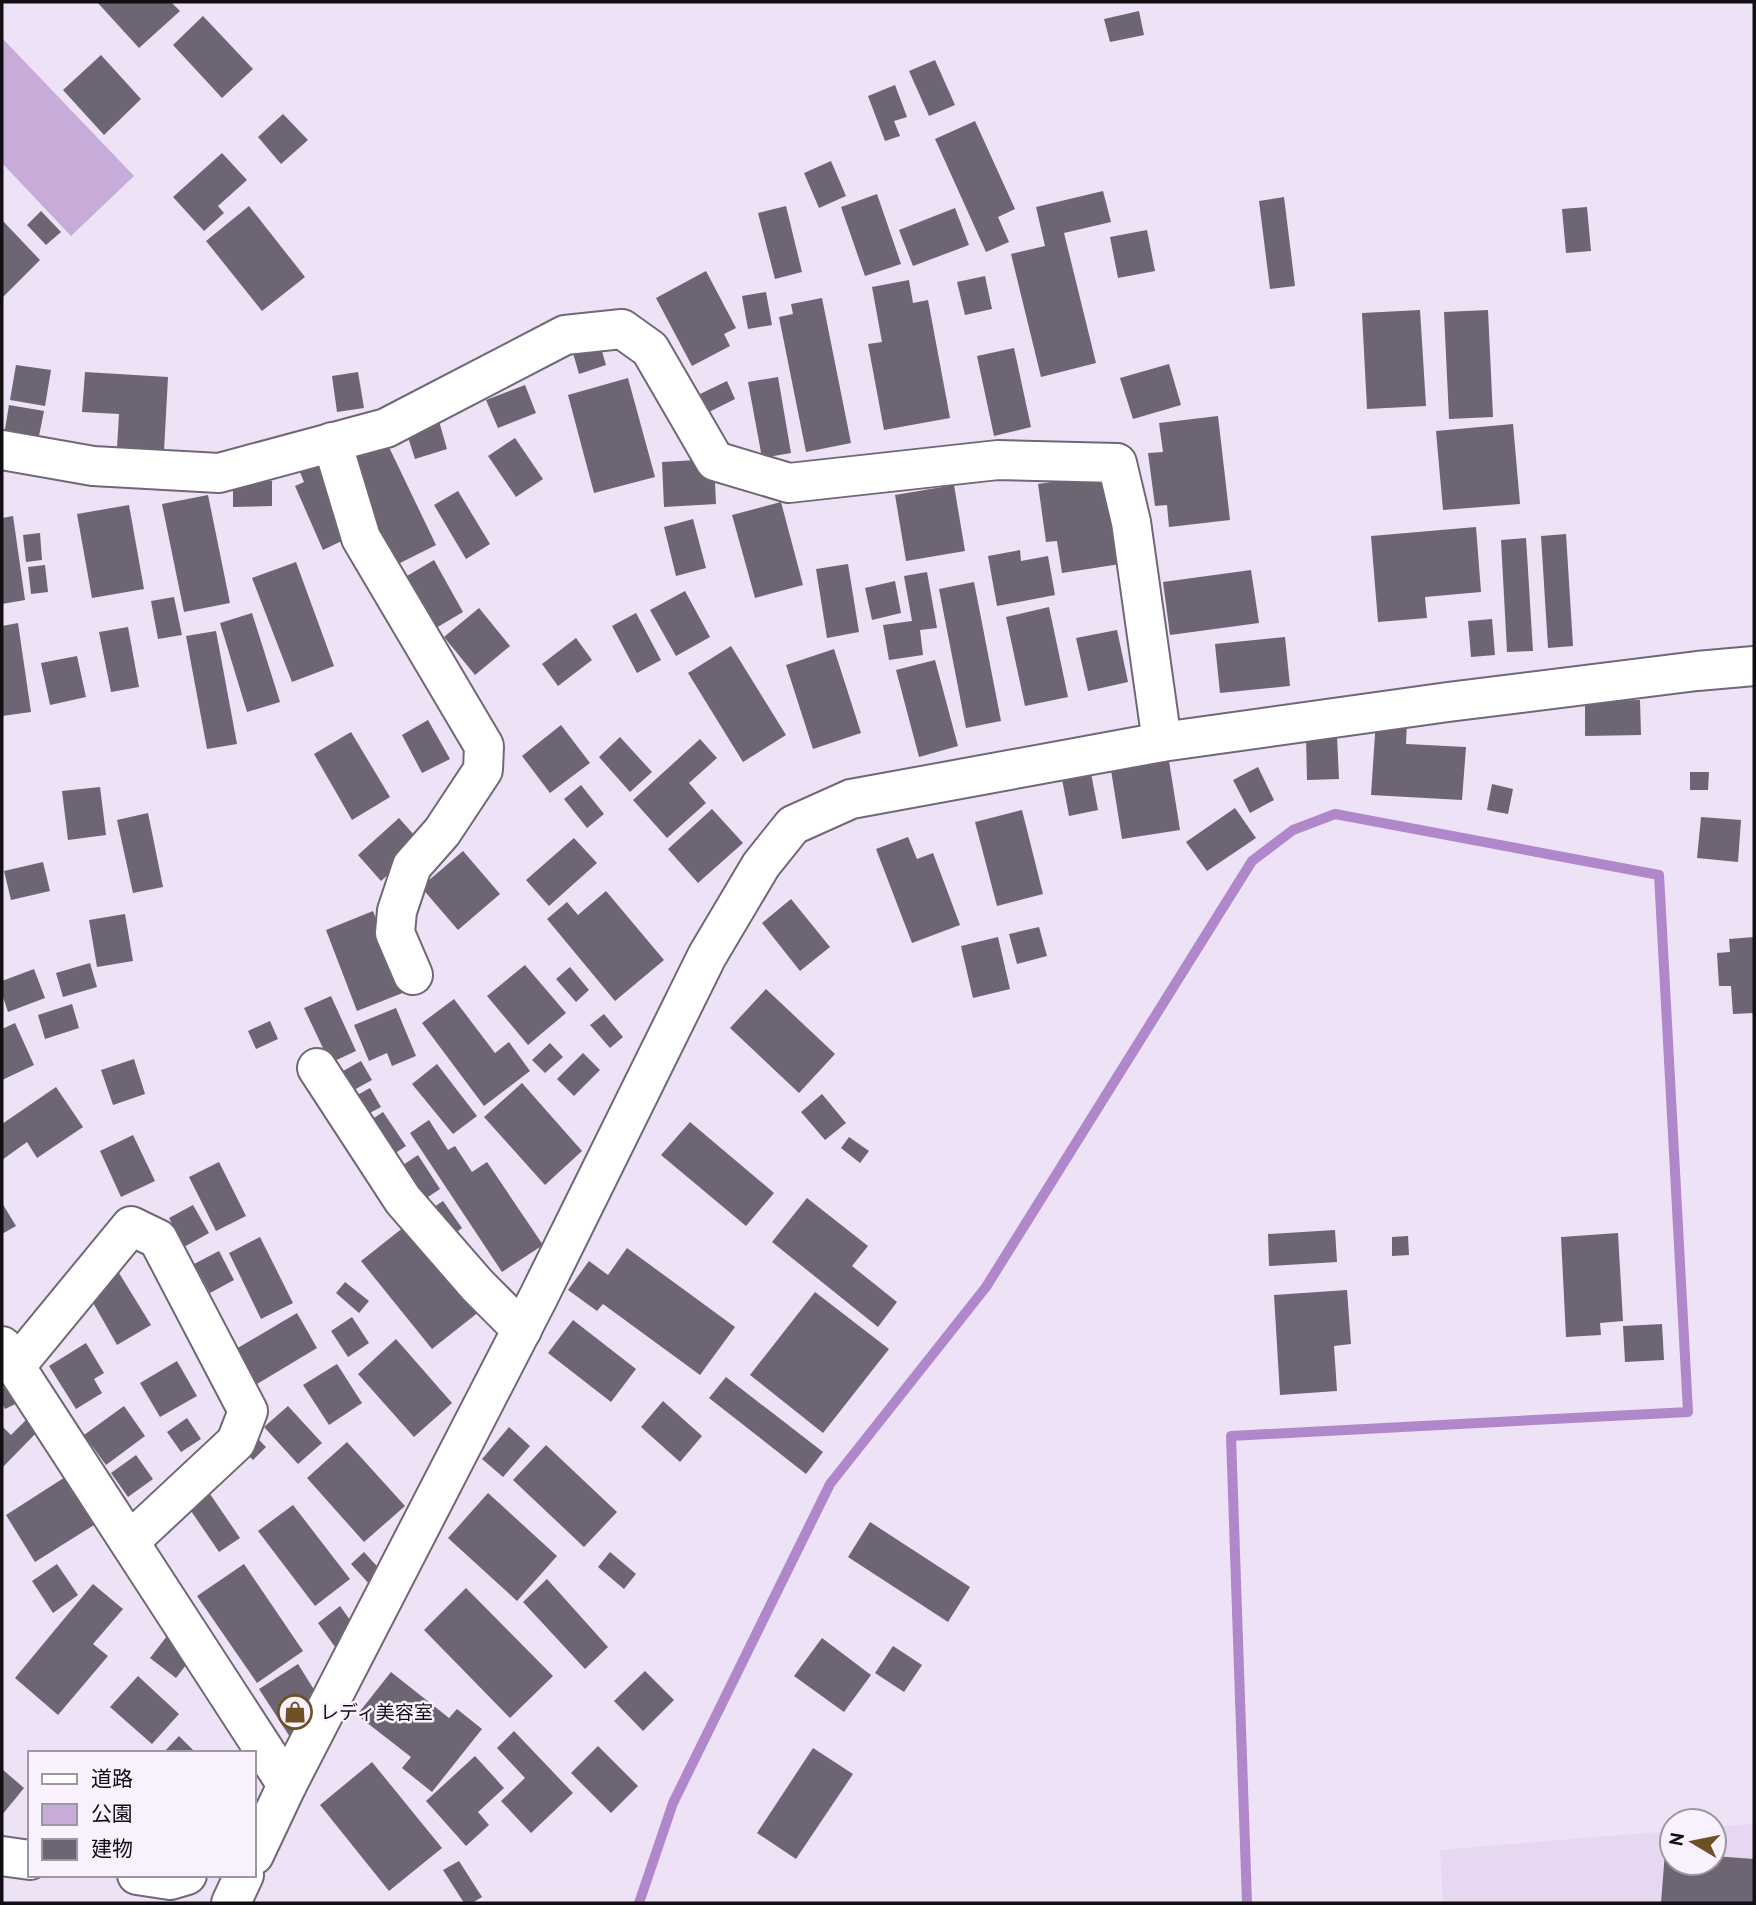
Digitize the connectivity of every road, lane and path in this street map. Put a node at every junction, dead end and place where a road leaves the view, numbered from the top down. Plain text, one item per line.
1 (332, 442) junction
2 (2, 450) edge
3 (1754, 666) edge
4 (1162, 742) junction
5 (413, 975) dead end
6 (317, 1068) dead end
7 (522, 1329) junction
8 (9, 1356) edge
9 (130, 1541) junction
10 (254, 1745) edge
11 (288, 1785) junction
12 (256, 1851) edge
13 (2, 1856) edge
14 (28, 1860) edge
15 (150, 1877) edge
16 (180, 1877) edge
17 (243, 1877) edge
18 (231, 1903) edge

1 - 2 street
1 - 4 street
1 - 5 street
3 - 4 street
4 - 7 street
6 - 7 street
7 - 11 street
8 - 9 street
8 - 9 street
9 - 10 street
10 - 11 street
11 - 12 street
13 - 14 street
15 - 16 street
17 - 18 street

